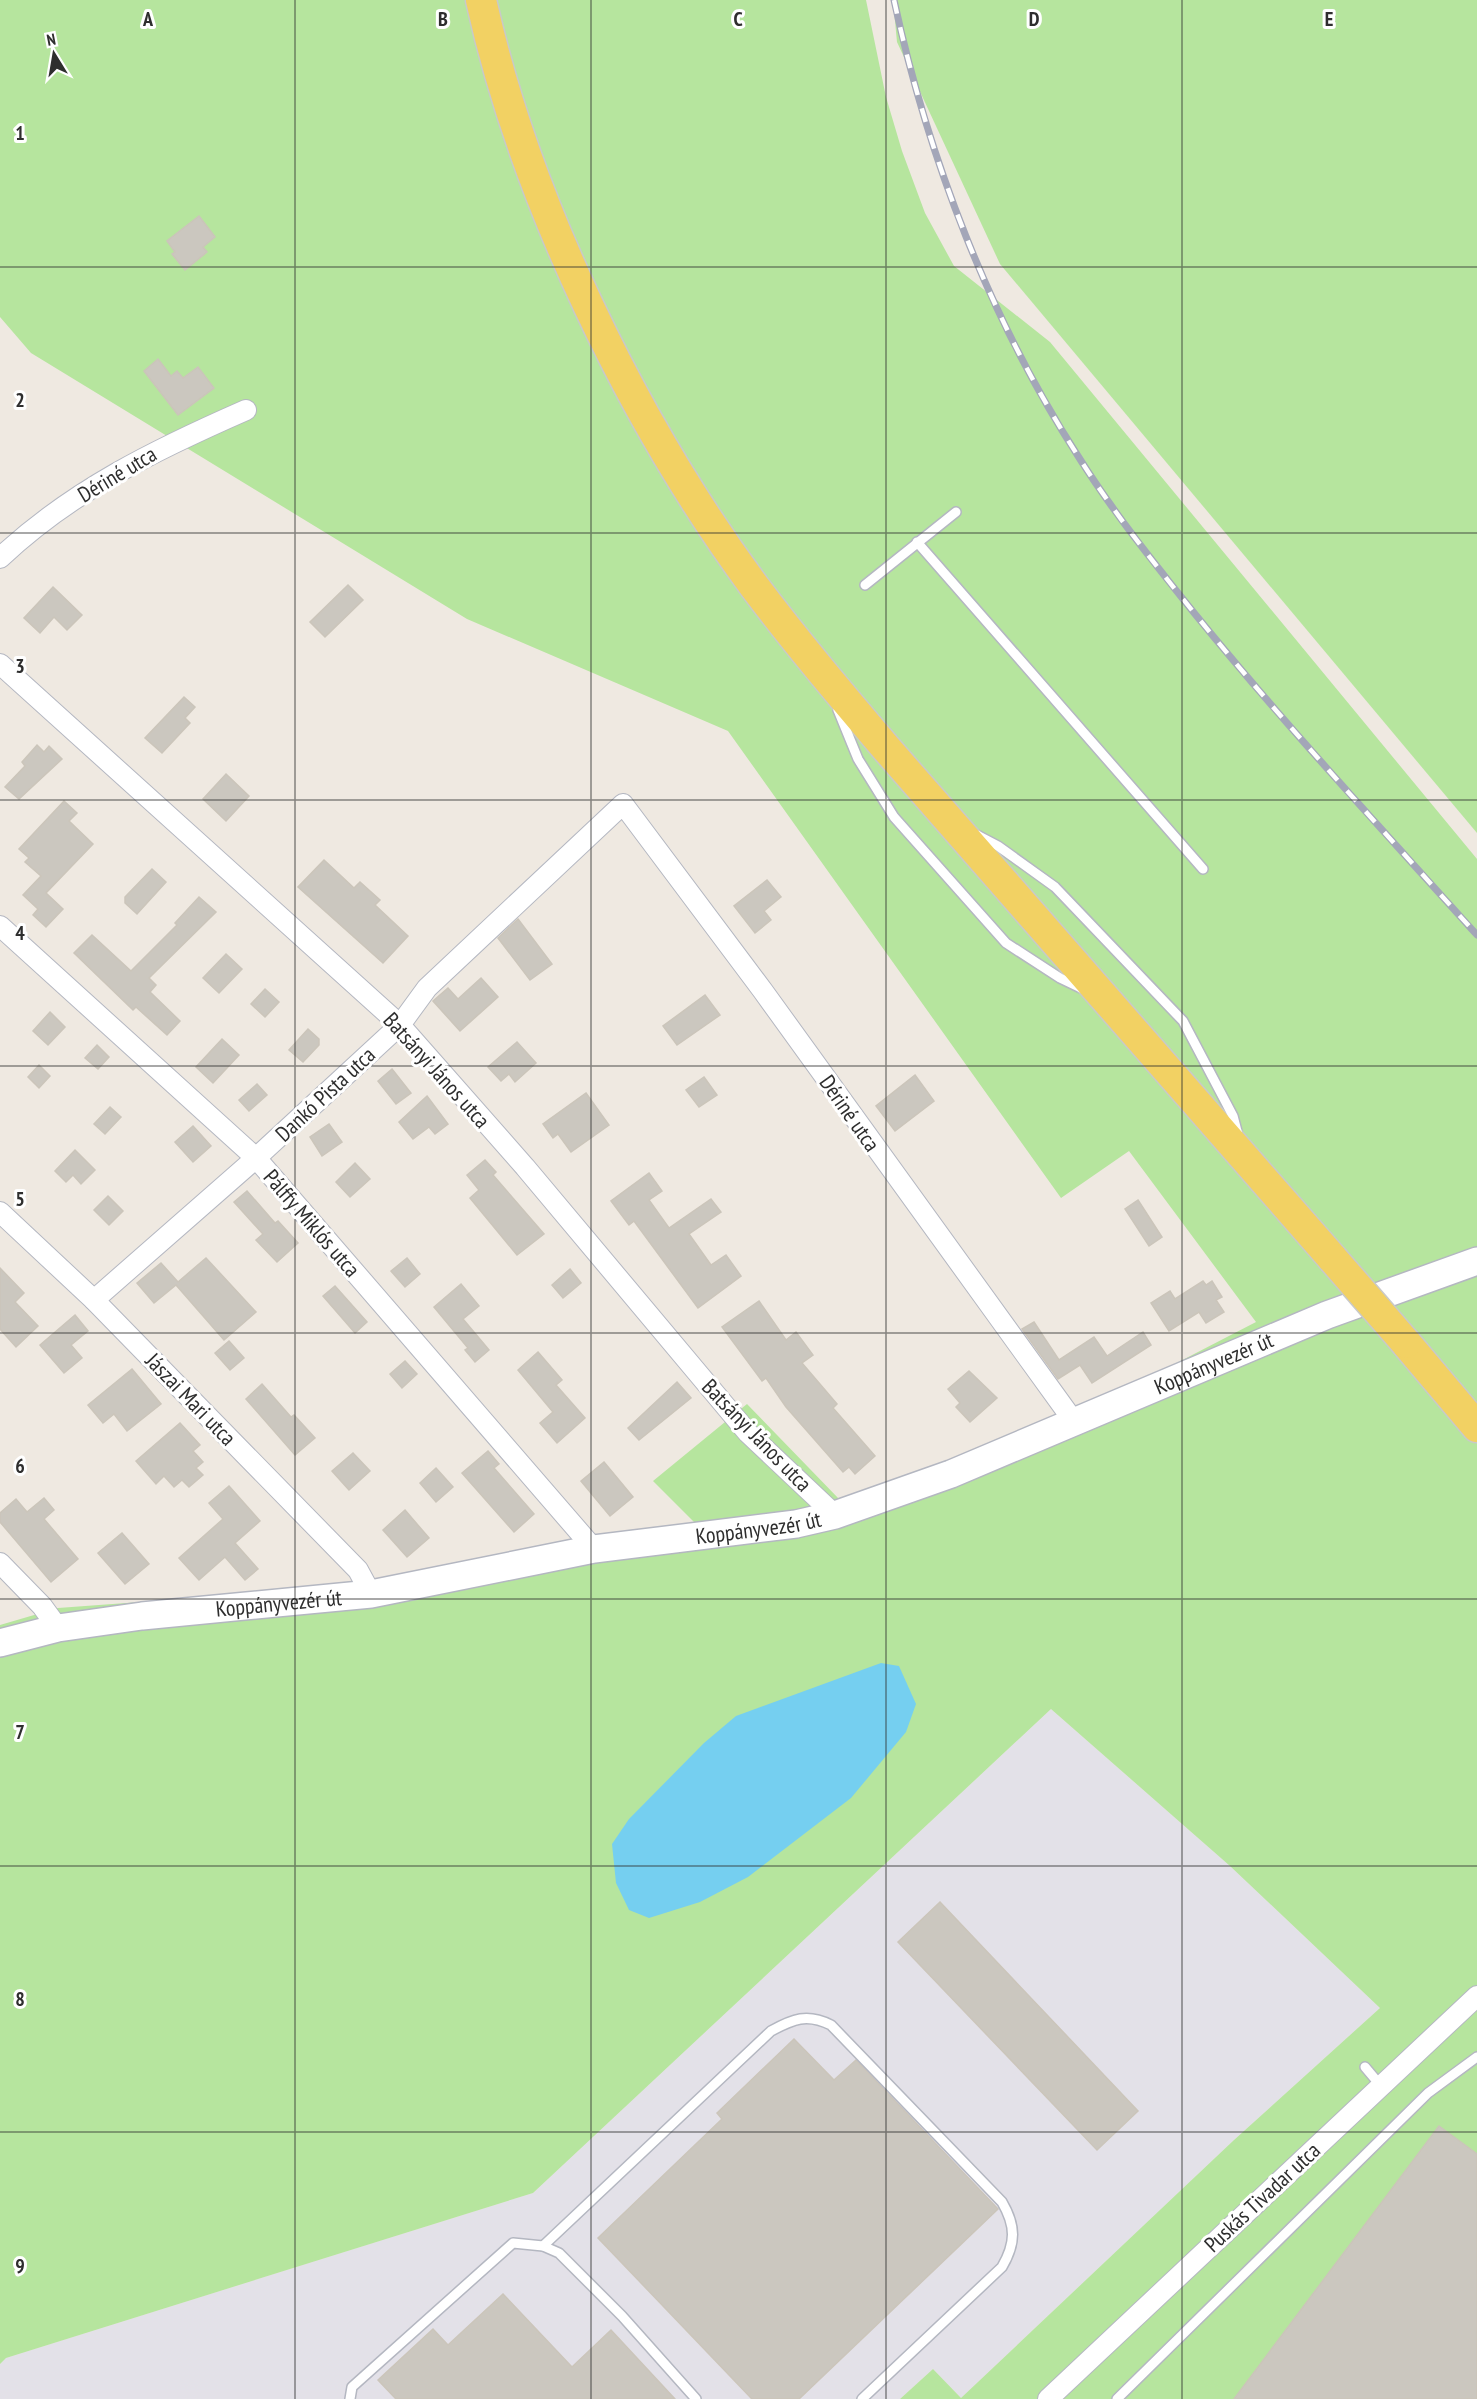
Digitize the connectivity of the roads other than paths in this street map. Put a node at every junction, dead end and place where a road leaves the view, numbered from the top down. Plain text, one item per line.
1 (481, 0) edge
2 (246, 410) dead end
3 (956, 512) dead end
4 (917, 542) junction
5 (0, 558) edge
6 (865, 585) dead end
7 (0, 663) edge
8 (823, 674) junction
9 (624, 804) joint
10 (950, 821) junction
11 (1203, 869) dead end
12 (0, 926) edge
13 (1108, 1000) junction
14 (400, 1025) junction
15 (1243, 1157) junction
16 (256, 1158) junction
17 (0, 1212) edge
18 (1477, 1261) edge
19 (94, 1300) junction
20 (1075, 1423) junction
21 (1477, 1427) edge
22 (835, 1515) junction
23 (594, 1549) junction
24 (0, 1563) edge
25 (371, 1594) junction
26 (58, 1628) junction
27 (0, 1643) edge
28 (1477, 1996) edge
29 (1477, 2057) edge
30 (1365, 2067) dead end
31 (1381, 2086) junction
32 (543, 2246) junction
33 (350, 2399) edge
34 (696, 2399) edge
35 (862, 2399) edge
36 (1048, 2399) edge
37 (1117, 2399) edge

1 - 8 main road
2 - 5 street, Dériné utca
3 - 4 lane
4 - 6 lane
4 - 11 lane
7 - 14 street, Batsányi János utca
8 - 10 main road
8 - 13 lane
9 - 14 street, Dankó Pista utca
9 - 20 street, Dériné utca
10 - 13 main road
10 - 15 lane
12 - 16 street, Pálffy Miklós utca
13 - 15 main road
14 - 16 street, Dankó Pista utca
14 - 22 street, Batsányi János utca
15 - 21 main road, bridge
16 - 19 street, Dankó Pista utca
16 - 23 street, Pálffy Miklós utca
17 - 19 street, Jászai Mari utca
18 - 20 street, Koppányvezér út
19 - 25 street, Jászai Mari utca
20 - 22 street, Koppányvezér út
22 - 23 street, Koppányvezér út
23 - 25 street, Koppányvezér út
24 - 26 street
25 - 26 street, Koppányvezér út
26 - 27 street, Koppányvezér út
28 - 31 street, Puskás Tivadar utca
29 - 37 lane
30 - 31 lane
31 - 36 street, Puskás Tivadar utca
32 - 33 lane
32 - 34 lane
32 - 35 lane

